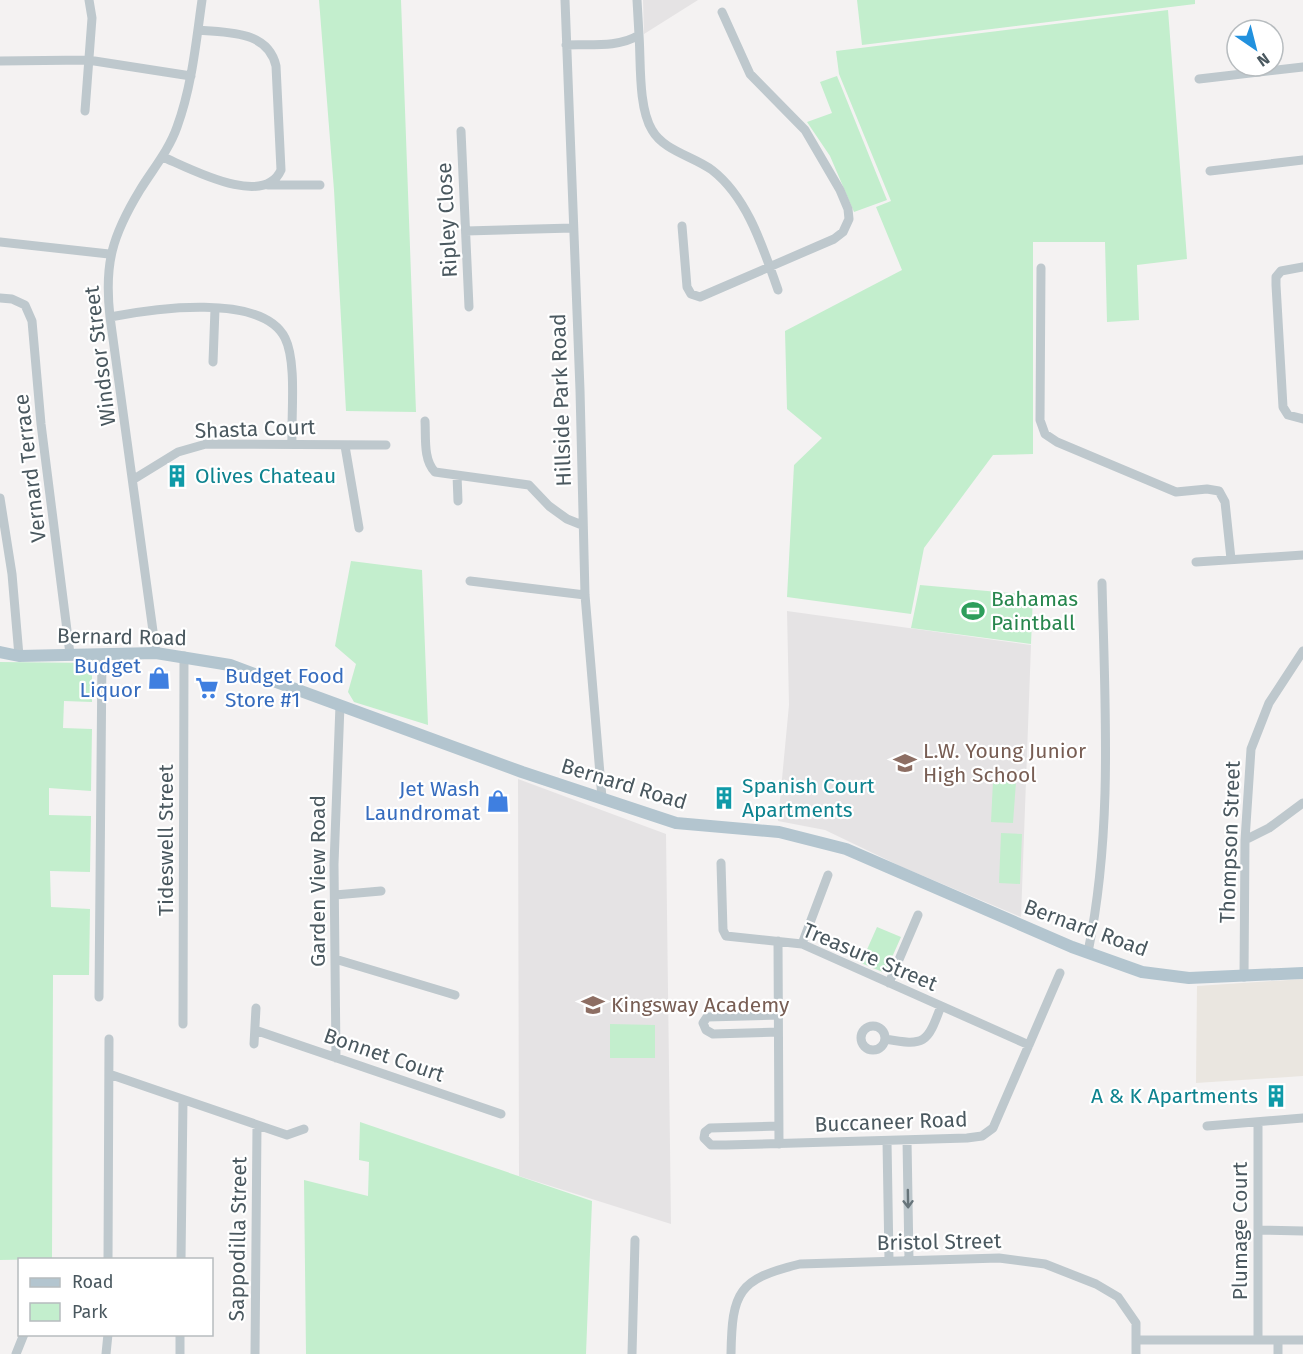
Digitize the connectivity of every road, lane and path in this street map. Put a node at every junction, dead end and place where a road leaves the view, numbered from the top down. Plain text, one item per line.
1 (89, 0) edge
2 (202, 0) edge
3 (565, 0) edge
4 (638, 0) edge
5 (722, 12) dead end
6 (198, 30) junction
7 (639, 34) junction
8 (566, 45) junction
9 (88, 60) junction
10 (0, 61) edge
11 (1303, 67) edge
12 (190, 76) junction
13 (1199, 79) dead end
14 (85, 111) dead end
15 (461, 131) dead end
16 (163, 157) junction
17 (1303, 160) edge
18 (1210, 171) dead end
19 (264, 185) junction
20 (320, 185) dead end
21 (682, 226) dead end
22 (573, 228) junction
23 (466, 231) junction
24 (0, 242) edge
25 (110, 254) junction
26 (770, 267) junction
27 (1303, 267) edge
28 (1041, 268) dead end
29 (778, 290) dead end
30 (0, 298) edge
31 (470, 307) dead end
32 (215, 309) junction
33 (110, 317) junction
34 (213, 362) dead end
35 (1303, 419) edge
36 (425, 421) dead end
37 (292, 443) junction
38 (386, 445) dead end
39 (345, 446) junction
40 (457, 475) junction
41 (134, 479) junction
42 (0, 498) edge
43 (458, 501) dead end
44 (582, 525) junction
45 (359, 528) dead end
46 (1303, 555) edge
47 (1231, 559) junction
48 (1196, 562) dead end
49 (470, 582) dead end
50 (1102, 583) dead end
51 (585, 595) junction
52 (1303, 651) edge
53 (0, 652) edge
54 (156, 653) junction
55 (70, 654) junction
56 (102, 654) junction
57 (19, 656) junction
58 (184, 656) junction
59 (340, 705) junction
60 (602, 798) junction
61 (1303, 804) edge
62 (1245, 840) junction
63 (721, 863) dead end
64 (828, 876) dead end
65 (381, 891) dead end
66 (334, 895) junction
67 (918, 915) dead end
68 (778, 941) junction
69 (802, 944) junction
70 (1088, 952) junction
71 (335, 959) junction
72 (1060, 973) dead end
73 (1303, 973) edge
74 (1244, 976) junction
75 (889, 983) junction
76 (456, 995) dead end
77 (99, 997) dead end
78 (941, 1006) junction
79 (256, 1008) dead end
80 (778, 1016) junction
81 (183, 1024) dead end
82 (255, 1030) junction
83 (778, 1032) junction
84 (109, 1039) dead end
85 (885, 1039) dead end
86 (254, 1044) dead end
87 (1029, 1045) junction
88 (336, 1058) junction
89 (109, 1074) junction
90 (183, 1100) junction
91 (501, 1114) dead end
92 (1303, 1118) edge
93 (1258, 1122) junction
94 (257, 1125) junction
95 (778, 1126) junction
96 (1207, 1126) dead end
97 (304, 1129) dead end
98 (907, 1140) junction
99 (887, 1141) junction
100 (778, 1144) junction
101 (1258, 1230) junction
102 (1303, 1230) edge
103 (635, 1240) dead end
104 (108, 1258) edge
105 (181, 1258) edge
106 (889, 1260) junction
107 (909, 1260) junction
108 (24, 1336) edge
109 (108, 1336) edge
110 (180, 1336) edge
111 (1138, 1340) junction
112 (1258, 1340) junction
113 (1278, 1340) junction
114 (1303, 1340) edge
115 (107, 1352) edge
116 (16, 1354) edge
117 (117, 1354) edge
118 (180, 1354) edge
119 (255, 1354) edge
120 (632, 1354) edge
121 (731, 1354) edge
122 (1136, 1354) edge
123 (1278, 1354) edge

1 - 9 street
2 - 6 street, Windsor Street
3 - 8 street, Hillside Park Road
4 - 7 street
5 - 26 street
6 - 12 street, Windsor Street
6 - 19 street
7 - 8 street
7 - 26 street
8 - 22 street, Hillside Park Road
9 - 10 street
9 - 12 street
9 - 14 street
11 - 13 street
12 - 16 street, Windsor Street
15 - 23 street, Ripley Close
16 - 19 street
16 - 25 street, Windsor Street
17 - 18 street
19 - 20 street
21 - 26 street
22 - 23 street
22 - 44 street, Hillside Park Road
23 - 31 street, Ripley Close
24 - 25 street
25 - 33 street, Windsor Street
26 - 29 street
27 - 35 street
28 - 47 street
30 - 55 street, Vernard Terrace
32 - 33 street
32 - 34 street
32 - 37 street
33 - 41 street, Windsor Street
36 - 40 street
37 - 39 street, Shasta Court
37 - 41 street, Shasta Court
38 - 39 street, Shasta Court
39 - 45 street
40 - 43 street
40 - 44 street
41 - 54 street, Windsor Street
42 - 57 street
44 - 51 street, Hillside Park Road
46 - 47 street
47 - 48 street
49 - 51 street
50 - 70 street
51 - 60 street, Hillside Park Road
52 - 62 street, Thompson Street
53 - 57 main road, Bernard Road
54 - 56 main road, Bernard Road
54 - 58 main road, Bernard Road
55 - 56 main road, Bernard Road
55 - 57 main road, Bernard Road
56 - 77 street
58 - 59 main road, Bernard Road
58 - 81 street, Tideswell Street
59 - 60 main road, Bernard Road
59 - 66 street, Garden View Road
60 - 70 main road, Bernard Road
61 - 62 street
62 - 74 street, Thompson Street
63 - 68 street, Treasure Street
64 - 69 street
65 - 66 street
66 - 71 street, Garden View Road
67 - 75 street
68 - 69 street, Treasure Street
68 - 80 street
69 - 75 street, Treasure Street
70 - 74 main road, Bernard Road
71 - 76 street
71 - 88 street, Garden View Road
72 - 87 street, Buccaneer Road
73 - 74 main road, Bernard Road
75 - 78 street, Treasure Street
78 - 85 street
78 - 87 street, Treasure Street
79 - 82 street
80 - 83 street
80 - 83 street
82 - 86 street
82 - 88 street, Bonnet Court
83 - 95 street
84 - 89 street
87 - 98 street, Buccaneer Road
88 - 91 street, Bonnet Court
89 - 90 street
89 - 104 street
90 - 94 street
90 - 105 street
92 - 93 street
93 - 96 street
93 - 101 street, Plumage Court
94 - 97 street
94 - 119 street, Sappodilla Street
95 - 100 street
95 - 100 street, Buccaneer Road
98 - 99 street, Buccaneer Road
98 -> 107 street
99 - 100 street, Buccaneer Road
99 - 106 street
101 - 102 street
101 - 112 street, Plumage Court
103 - 120 street
106 - 107 street, Bristol Street
106 - 121 street, Bristol Street
107 - 111 street, Bristol Street
108 - 116 street
109 - 115 street
110 - 118 street
111 - 112 street
111 - 122 street
112 - 113 street
113 - 114 street
113 - 123 street
115 - 117 street

